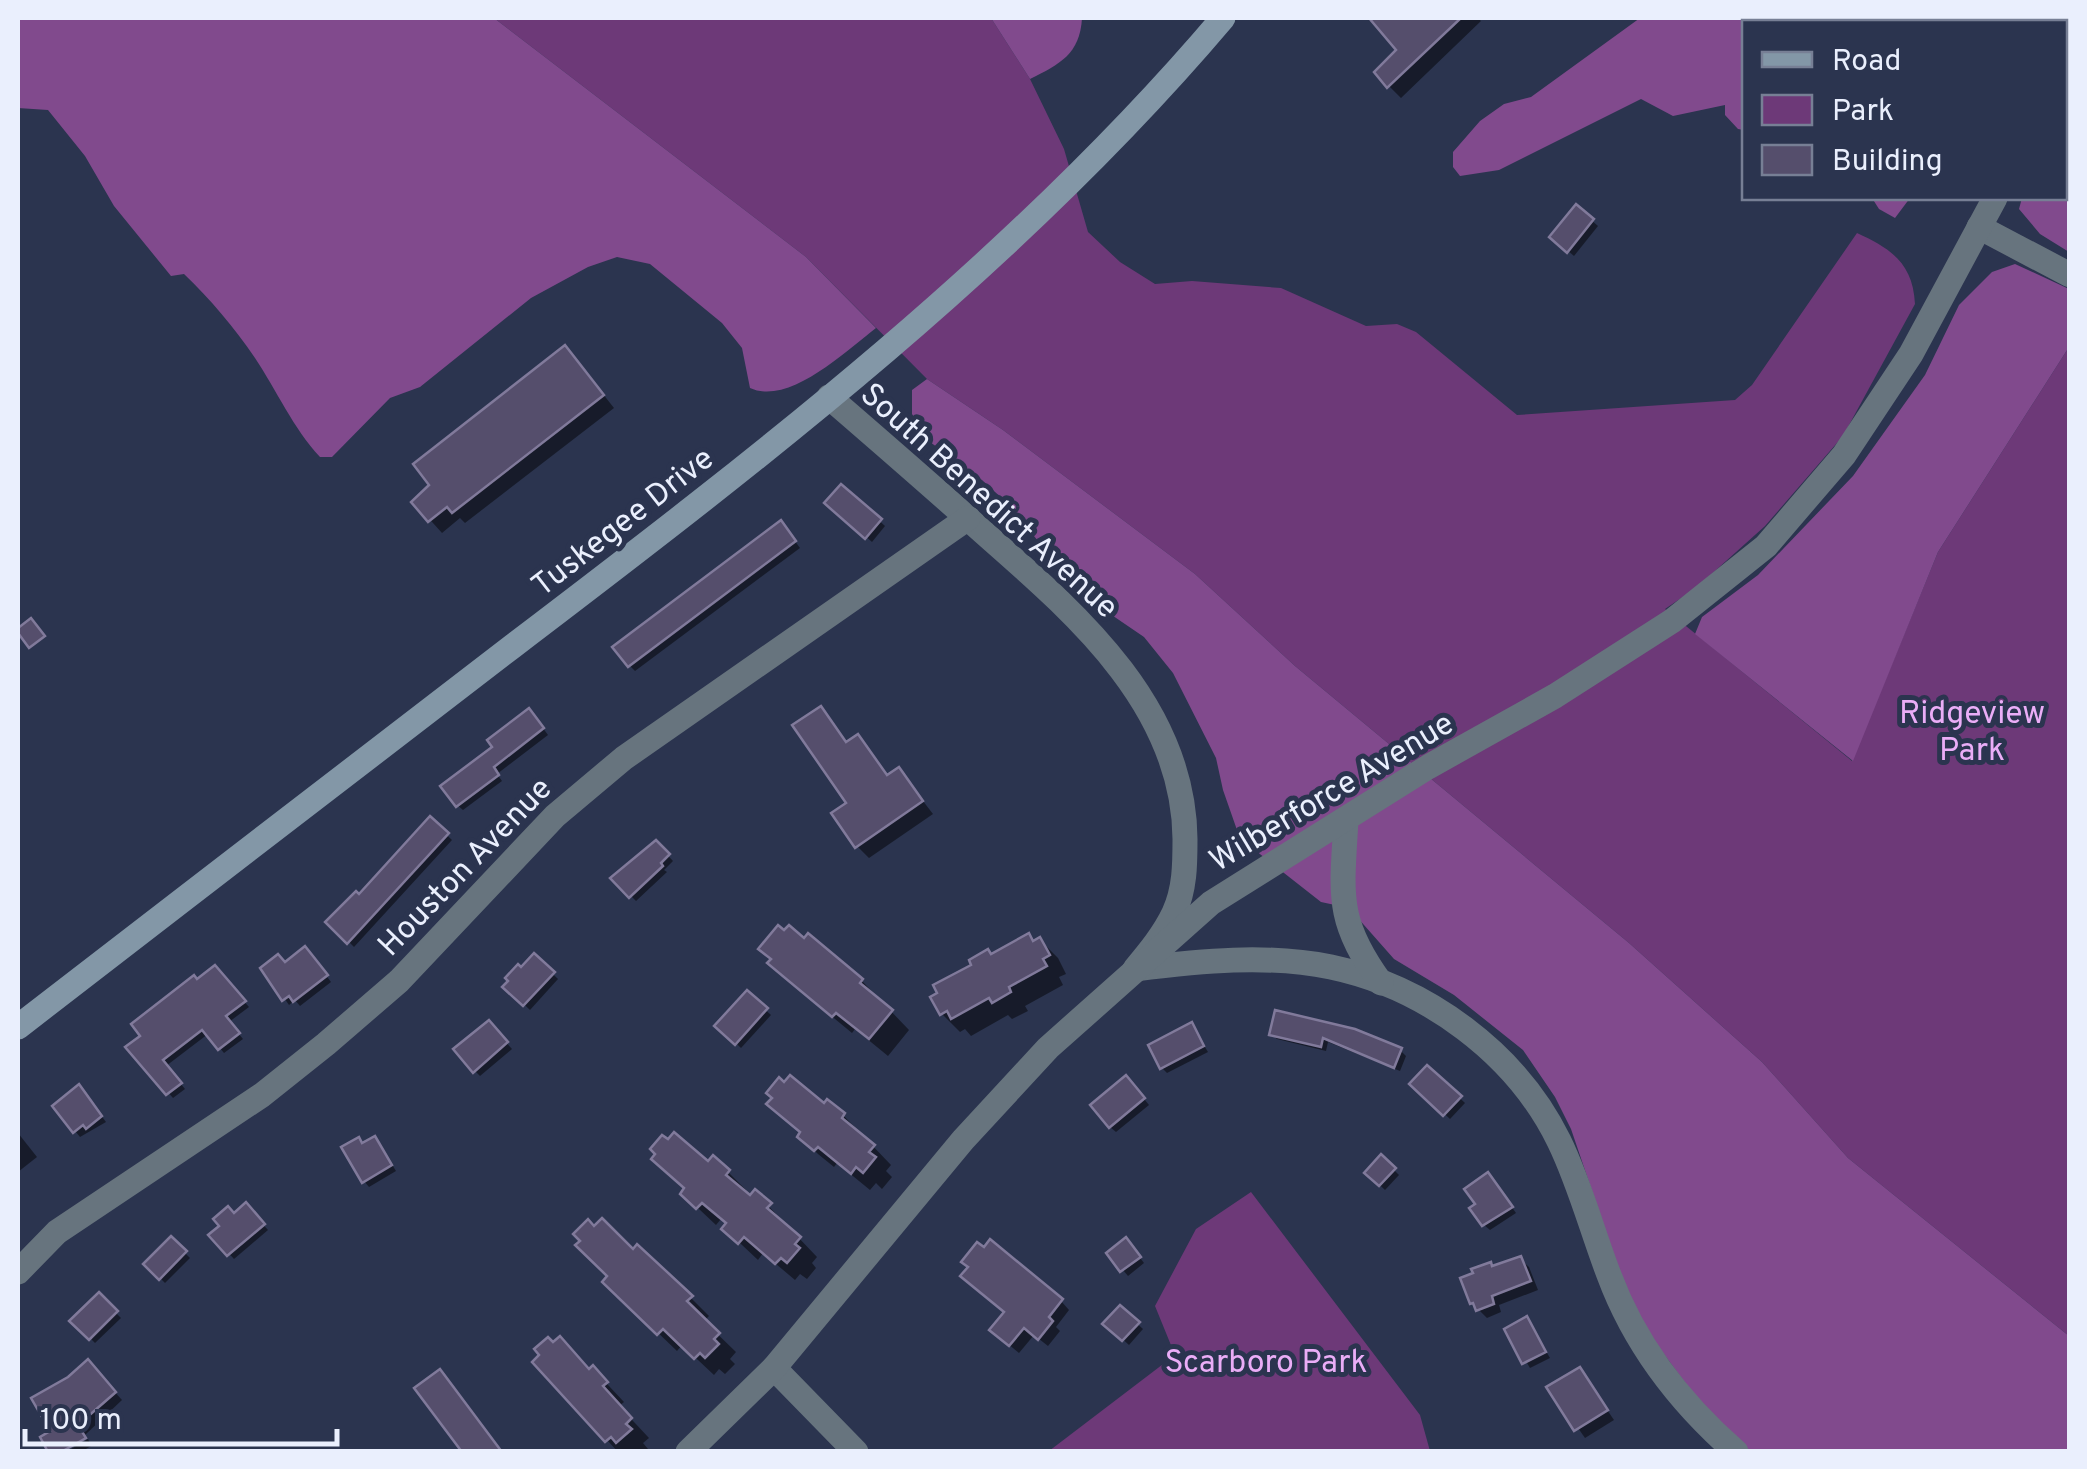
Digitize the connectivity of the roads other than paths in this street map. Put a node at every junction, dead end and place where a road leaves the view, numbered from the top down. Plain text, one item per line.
1 (1222, 18) edge
2 (1995, 200) edge
3 (1980, 227) junction
4 (2070, 275) edge
5 (829, 396) junction
6 (968, 518) junction
7 (1346, 820) junction
8 (1135, 969) junction
9 (1381, 983) junction
10 (18, 1027) edge
11 (18, 1272) edge
12 (774, 1368) junction
13 (688, 1452) edge
14 (856, 1452) edge
15 (1736, 1452) edge

1 - 5 street, Tuskegee Drive
2 - 3 street, Wilberforce Avenue
3 - 4 street
3 - 7 street, Wilberforce Avenue
5 - 6 street, South Benedict Avenue
5 - 10 street, Tuskegee Drive
6 - 8 street, South Benedict Avenue
6 - 11 street, Houston Avenue
7 - 8 street, Wilberforce Avenue
7 - 9 street
8 - 9 street
8 - 12 street, Wilberforce Avenue
9 - 15 street
12 - 13 street, Wilberforce Avenue
12 - 14 street

